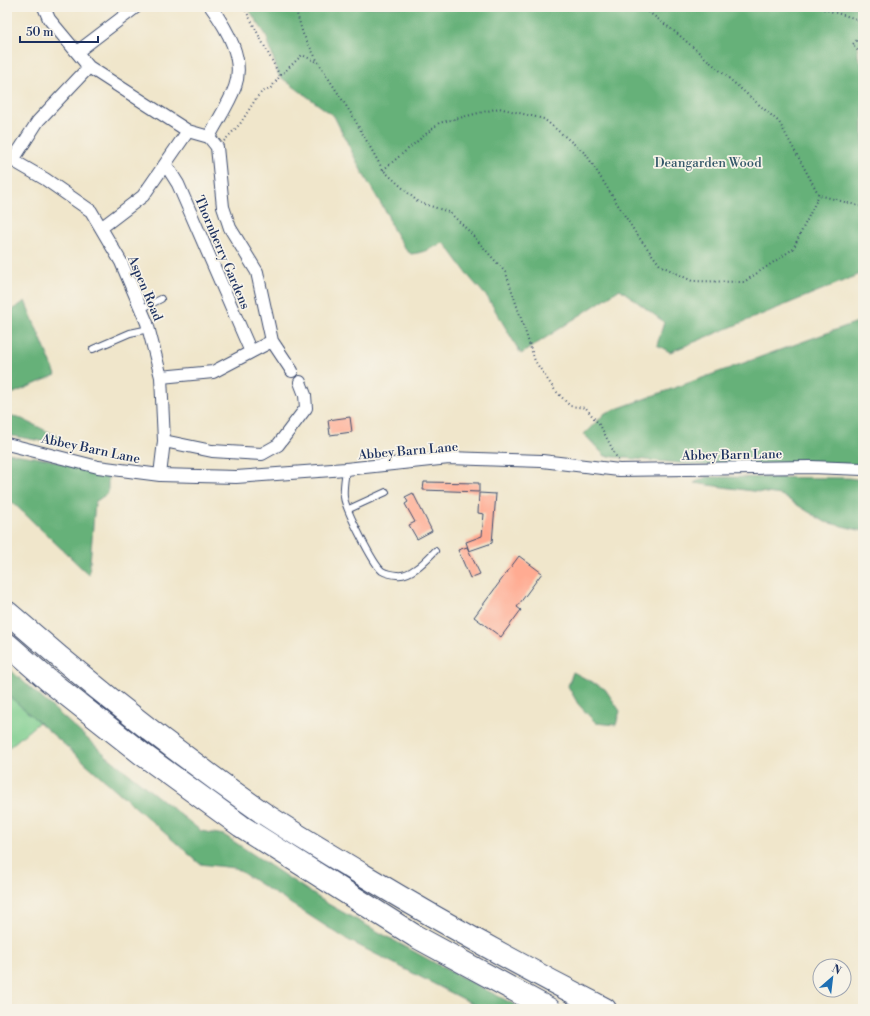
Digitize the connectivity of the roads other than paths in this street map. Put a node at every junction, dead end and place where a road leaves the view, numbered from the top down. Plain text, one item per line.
1 (44, 7) edge
2 (136, 7) edge
3 (211, 7) edge
4 (77, 52) junction
5 (89, 67) junction
6 (188, 131) junction
7 (209, 137) junction
8 (10, 158) edge
9 (166, 165) junction
10 (101, 228) junction
11 (161, 299) dead end
12 (141, 309) junction
13 (149, 329) junction
14 (272, 341) junction
15 (93, 349) dead end
16 (251, 352) junction
17 (292, 371) dead end
18 (161, 377) junction
19 (300, 382) dead end
20 (164, 441) junction
21 (7, 444) edge
22 (863, 469) edge
23 (346, 470) junction
24 (160, 476) junction
25 (386, 492) dead end
26 (349, 509) junction
27 (435, 551) dead end
28 (7, 612) edge
29 (7, 644) edge
30 (550, 1009) edge
31 (605, 1009) edge

1 - 4 street
2 - 4 street
3 - 7 street
4 - 5 street
5 - 6 street
5 - 8 street
6 - 7 street
6 - 9 street
7 - 14 street
8 - 10 street, Aspen Road
9 - 10 street
9 - 16 street, Thornberry Gardens
10 - 12 street, Aspen Road
11 - 12 lane
12 - 13 street, Aspen Road
13 - 15 lane
13 - 18 street, Aspen Road
14 - 16 street
14 - 17 street
16 - 18 street
18 - 20 street, Aspen Road
19 - 20 street
20 - 24 street, Aspen Road
21 - 24 street, Abbey Barn Lane
22 - 23 street, Abbey Barn Lane
23 - 24 street, Abbey Barn Lane
23 - 26 lane
25 - 26 lane
26 - 27 lane
28 - 31 highway
29 - 30 highway

